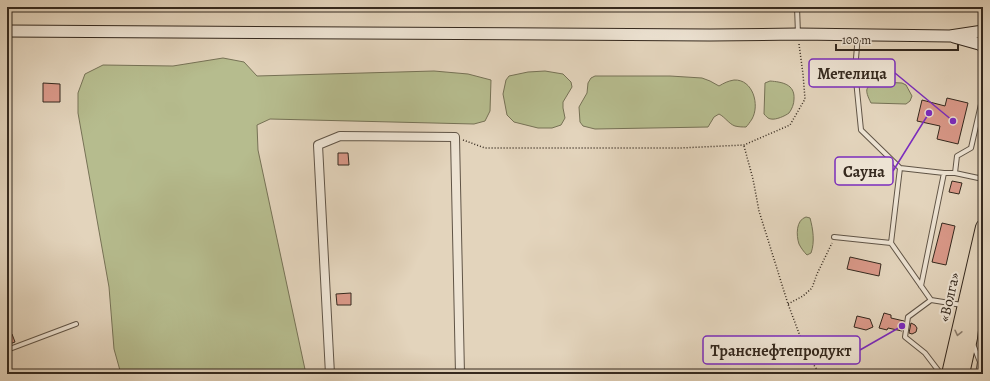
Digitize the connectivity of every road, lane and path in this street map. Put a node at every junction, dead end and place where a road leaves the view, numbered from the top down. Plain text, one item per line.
1 (797, 7) edge
2 (7, 31) edge
3 (983, 31) edge
4 (798, 34) junction
5 (858, 35) junction
6 (950, 36) junction
7 (983, 46) edge
8 (982, 100) edge
9 (455, 137) junction
10 (744, 145) junction
11 (900, 168) junction
12 (944, 173) junction
13 (955, 173) junction
14 (983, 179) edge
15 (983, 227) edge
16 (834, 237) joint
17 (891, 243) junction
18 (983, 272) edge
19 (921, 286) junction
20 (931, 300) junction
21 (788, 304) junction
22 (965, 305) junction
23 (76, 324) dead end
24 (970, 338) junction
25 (7, 350) edge
26 (330, 374) edge
27 (460, 374) edge
28 (821, 374) edge
29 (941, 374) edge
30 (949, 374) edge
31 (962, 374) edge
32 (978, 374) edge

1 - 4 lane
2 - 4 main road
3 - 6 main road
4 - 5 main road
4 - 10 path
5 - 6 main road
5 - 11 lane
6 - 7 main road
8 - 13 lane
9 - 10 path
9 - 26 street
9 - 27 street
10 - 21 path
11 - 12 lane
11 - 17 lane
12 - 13 lane
12 - 19 lane
13 - 14 lane
15 - 22 highway, «Волга»
16 - 17 lane
16 - 21 path
17 - 19 lane
18 - 24 highway, «Волга»
19 - 20 lane
20 - 22 lane
20 - 29 lane
21 - 28 path
22 -> 30 highway, «Волга»
23 - 25 lane
24 - 31 highway, «Волга»
24 - 32 lane

